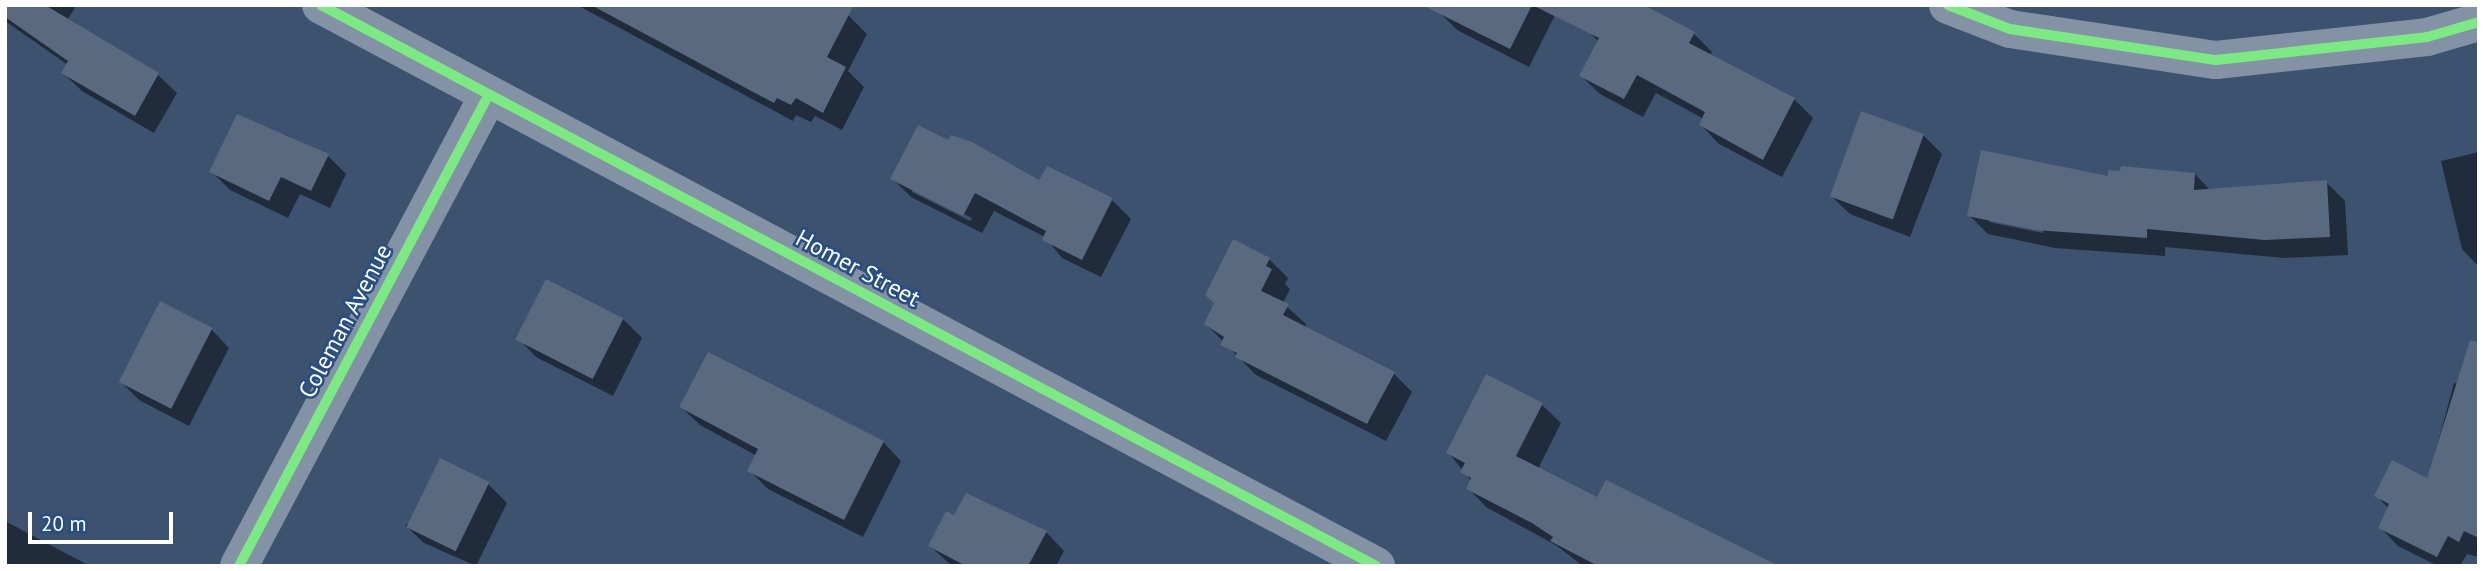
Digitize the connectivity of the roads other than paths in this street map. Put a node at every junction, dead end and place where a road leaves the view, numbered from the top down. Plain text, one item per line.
1 (321, 5) edge
2 (1948, 5) edge
3 (2479, 22) edge
4 (488, 96) junction
5 (1373, 565) edge
6 (239, 566) edge

1 - 4 street, Homer Street
2 - 3 street
4 - 5 street, Homer Street
4 - 6 street, Coleman Avenue

